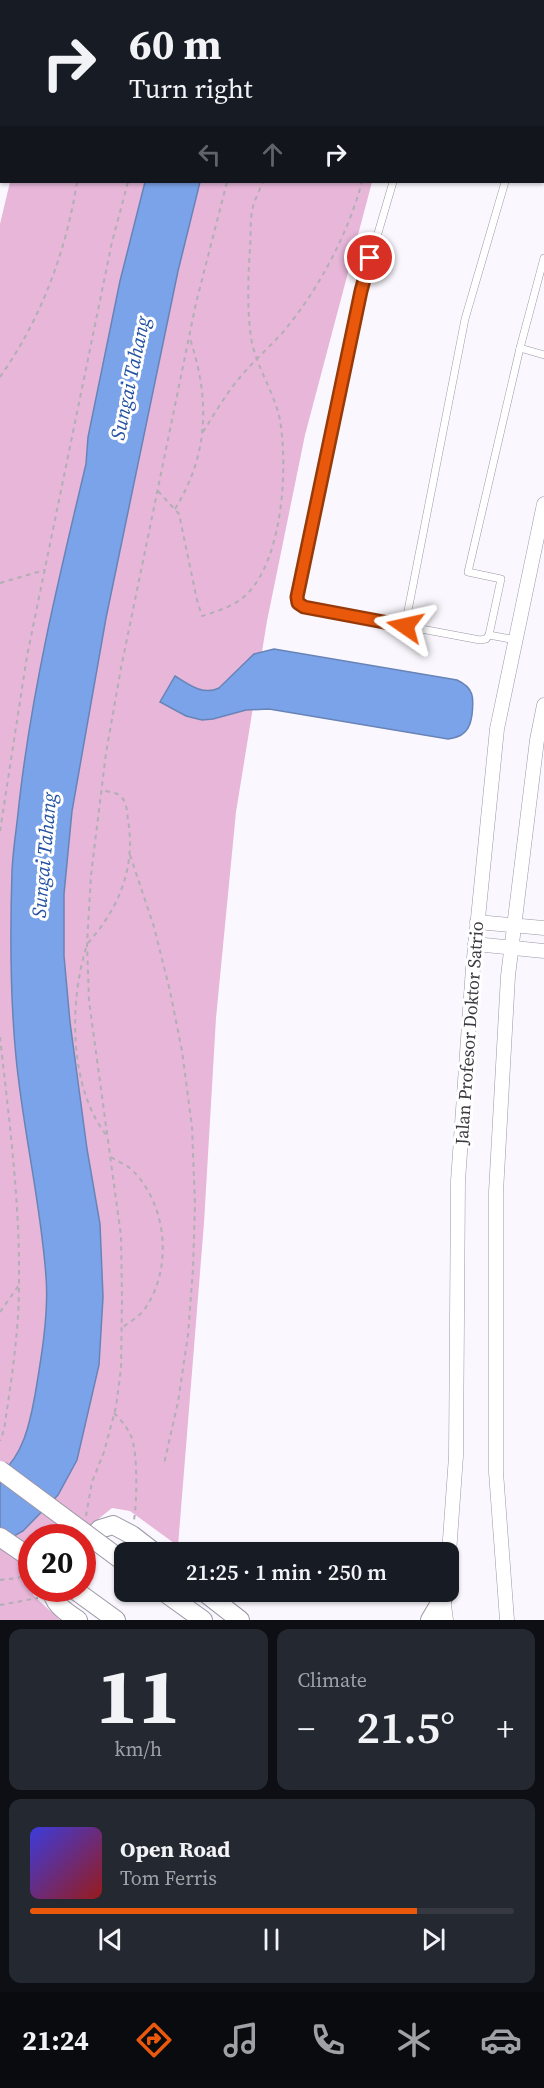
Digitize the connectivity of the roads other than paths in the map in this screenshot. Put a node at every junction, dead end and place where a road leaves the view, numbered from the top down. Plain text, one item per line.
1 (393, 183) edge
2 (505, 183) edge
3 (544, 258) edge
4 (520, 348) junction
5 (544, 355) edge
6 (544, 504) edge
7 (405, 626) junction
8 (489, 635) junction
9 (516, 640) junction
10 (544, 705) edge
11 (477, 922) junction
12 (514, 925) junction
13 (544, 928) edge
14 (475, 944) junction
15 (511, 948) junction
16 (544, 951) edge
17 (0, 1470) edge
18 (96, 1533) edge
19 (0, 1537) edge
20 (141, 1542) edge
21 (450, 1542) edge
22 (18, 1549) edge
23 (114, 1555) edge
24 (507, 1600) junction
25 (58, 1602) edge
26 (91, 1602) edge
27 (178, 1602) edge
28 (217, 1602) edge
29 (440, 1602) edge
30 (443, 1602) edge
31 (445, 1602) edge
32 (78, 1620) edge
33 (116, 1620) edge
34 (202, 1620) edge
35 (240, 1620) edge
36 (430, 1620) edge
37 (439, 1620) edge
38 (446, 1620) edge
39 (502, 1620) edge
40 (507, 1620) edge

1 - 7 lane
2 - 7 lane
3 - 4 lane
4 - 5 lane
4 - 8 lane
6 - 9 street, Jalan Profesor Doktor Satrio
7 - 8 lane
8 - 9 lane
9 - 11 street, Jalan Profesor Doktor Satrio
10 - 12 street, Jalan Profesor Doktor Satrio
11 - 12 street
11 - 14 street, Jalan Profesor Doktor Satrio
12 - 13 street
12 - 15 street, Jalan Profesor Doktor Satrio
14 - 15 street
14 - 21 street, Jalan Profesor Doktor Satrio
15 - 16 street
15 - 24 street, Jalan Profesor Doktor Satrio
17 - 23 street, bridge
18 - 20 street
19 - 22 street
24 - 39 street
24 - 40 street, Jalan Profesor Doktor Satrio
25 - 32 street
26 - 33 street
27 - 34 street
28 - 35 street
29 - 36 street
30 - 37 street
31 - 38 street

